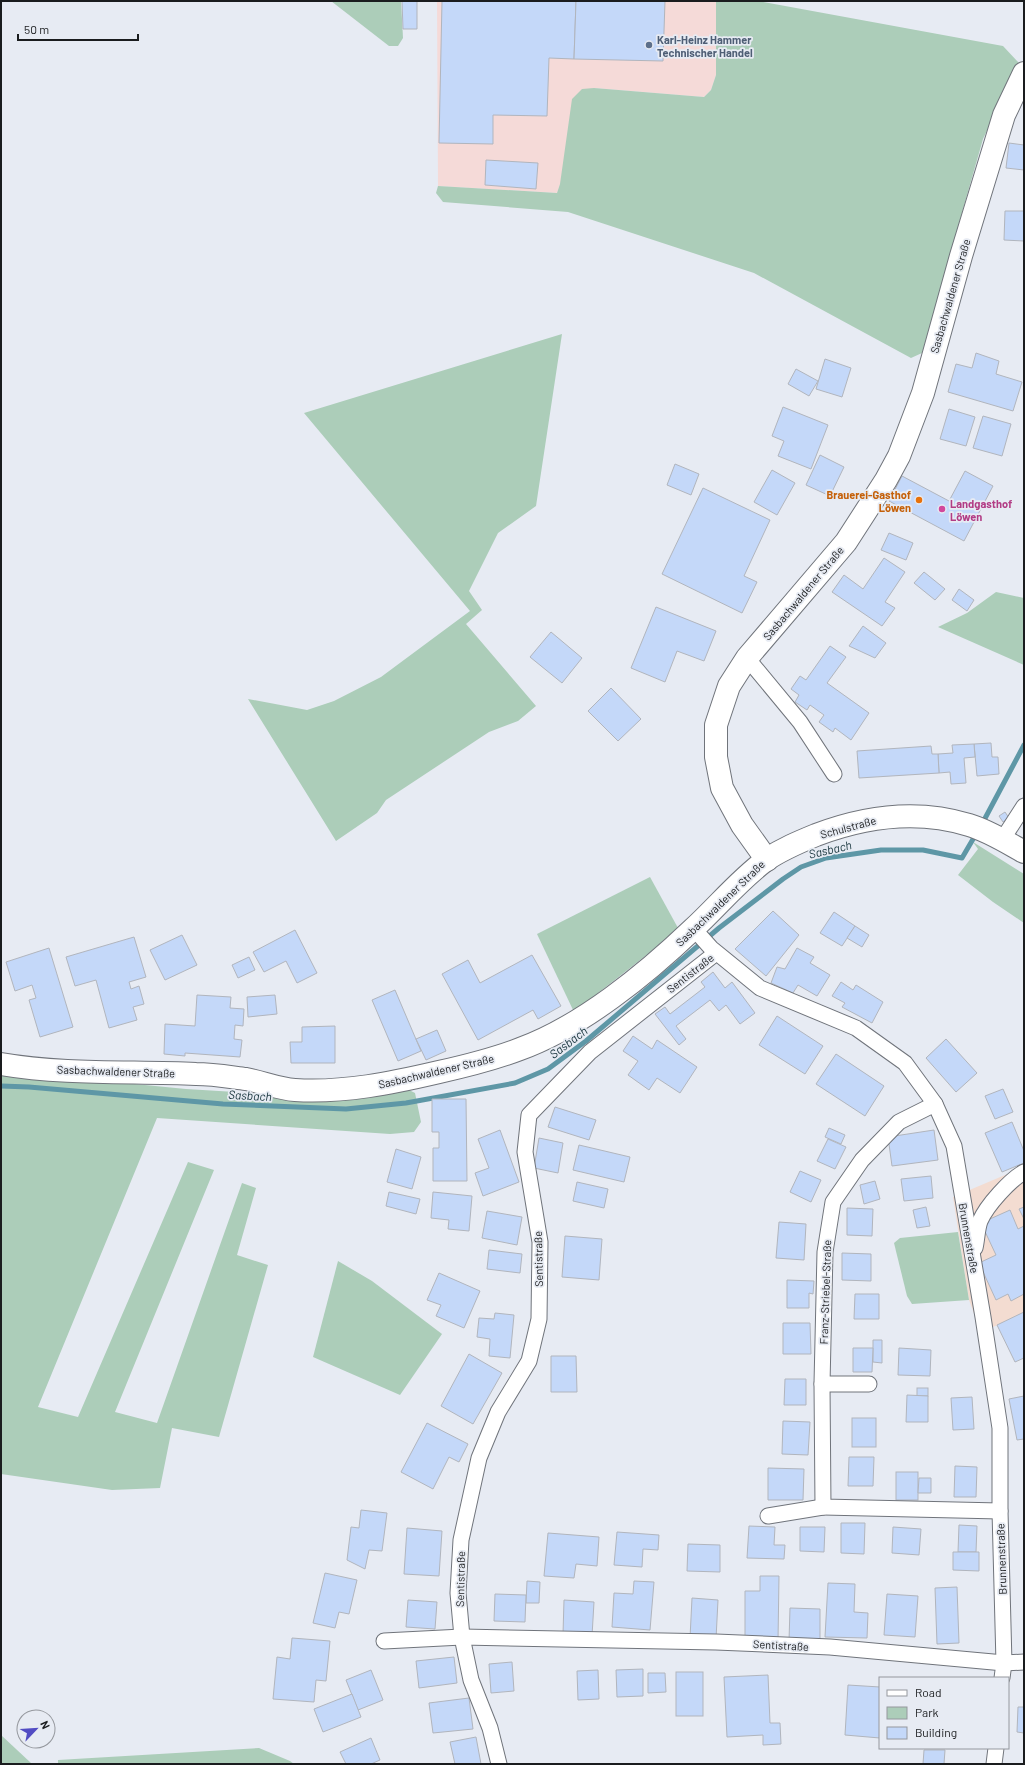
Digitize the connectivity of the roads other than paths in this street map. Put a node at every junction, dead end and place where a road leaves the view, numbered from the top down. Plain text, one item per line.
1 (1024, 73) edge
2 (747, 658) junction
3 (834, 774) dead end
4 (1024, 806) edge
5 (984, 831) junction
6 (1024, 852) edge
7 (767, 860) junction
8 (697, 931) junction
9 (714, 950) junction
10 (1, 1064) edge
11 (935, 1104) junction
12 (1024, 1172) edge
13 (973, 1259) junction
14 (822, 1384) junction
15 (869, 1384) dead end
16 (823, 1507) junction
17 (1000, 1511) junction
18 (768, 1516) dead end
19 (462, 1637) junction
20 (384, 1641) dead end
21 (1004, 1662) junction
22 (1024, 1662) edge
23 (1002, 1677) edge
24 (996, 1749) edge
25 (499, 1764) edge
26 (994, 1764) edge

1 - 2 main road, Sasbachwaldener Straße
2 - 3 street
2 - 7 main road, Sasbachwaldener Straße
4 - 5 street
5 - 6 main road, Schulstraße
5 - 7 main road, Schulstraße
7 - 8 main road, Sasbachwaldener Straße
8 - 9 street, Brunnenstraße
8 - 10 main road, Sasbachwaldener Straße
9 - 11 street, Brunnenstraße
9 - 19 street, Sentistraße
11 - 13 street, Brunnenstraße
11 - 14 street, Franz-Striebel-Straße
12 - 13 street
13 - 17 street, Brunnenstraße
14 - 15 street
14 - 16 street, Franz-Striebel-Straße
16 - 17 street
16 - 18 street
17 - 21 street, Brunnenstraße
19 - 20 street, Sentistraße
19 - 21 street, Sentistraße
19 - 25 street
21 - 22 street, Sentistraße
21 - 23 street, Brunnenstraße
24 - 26 street

